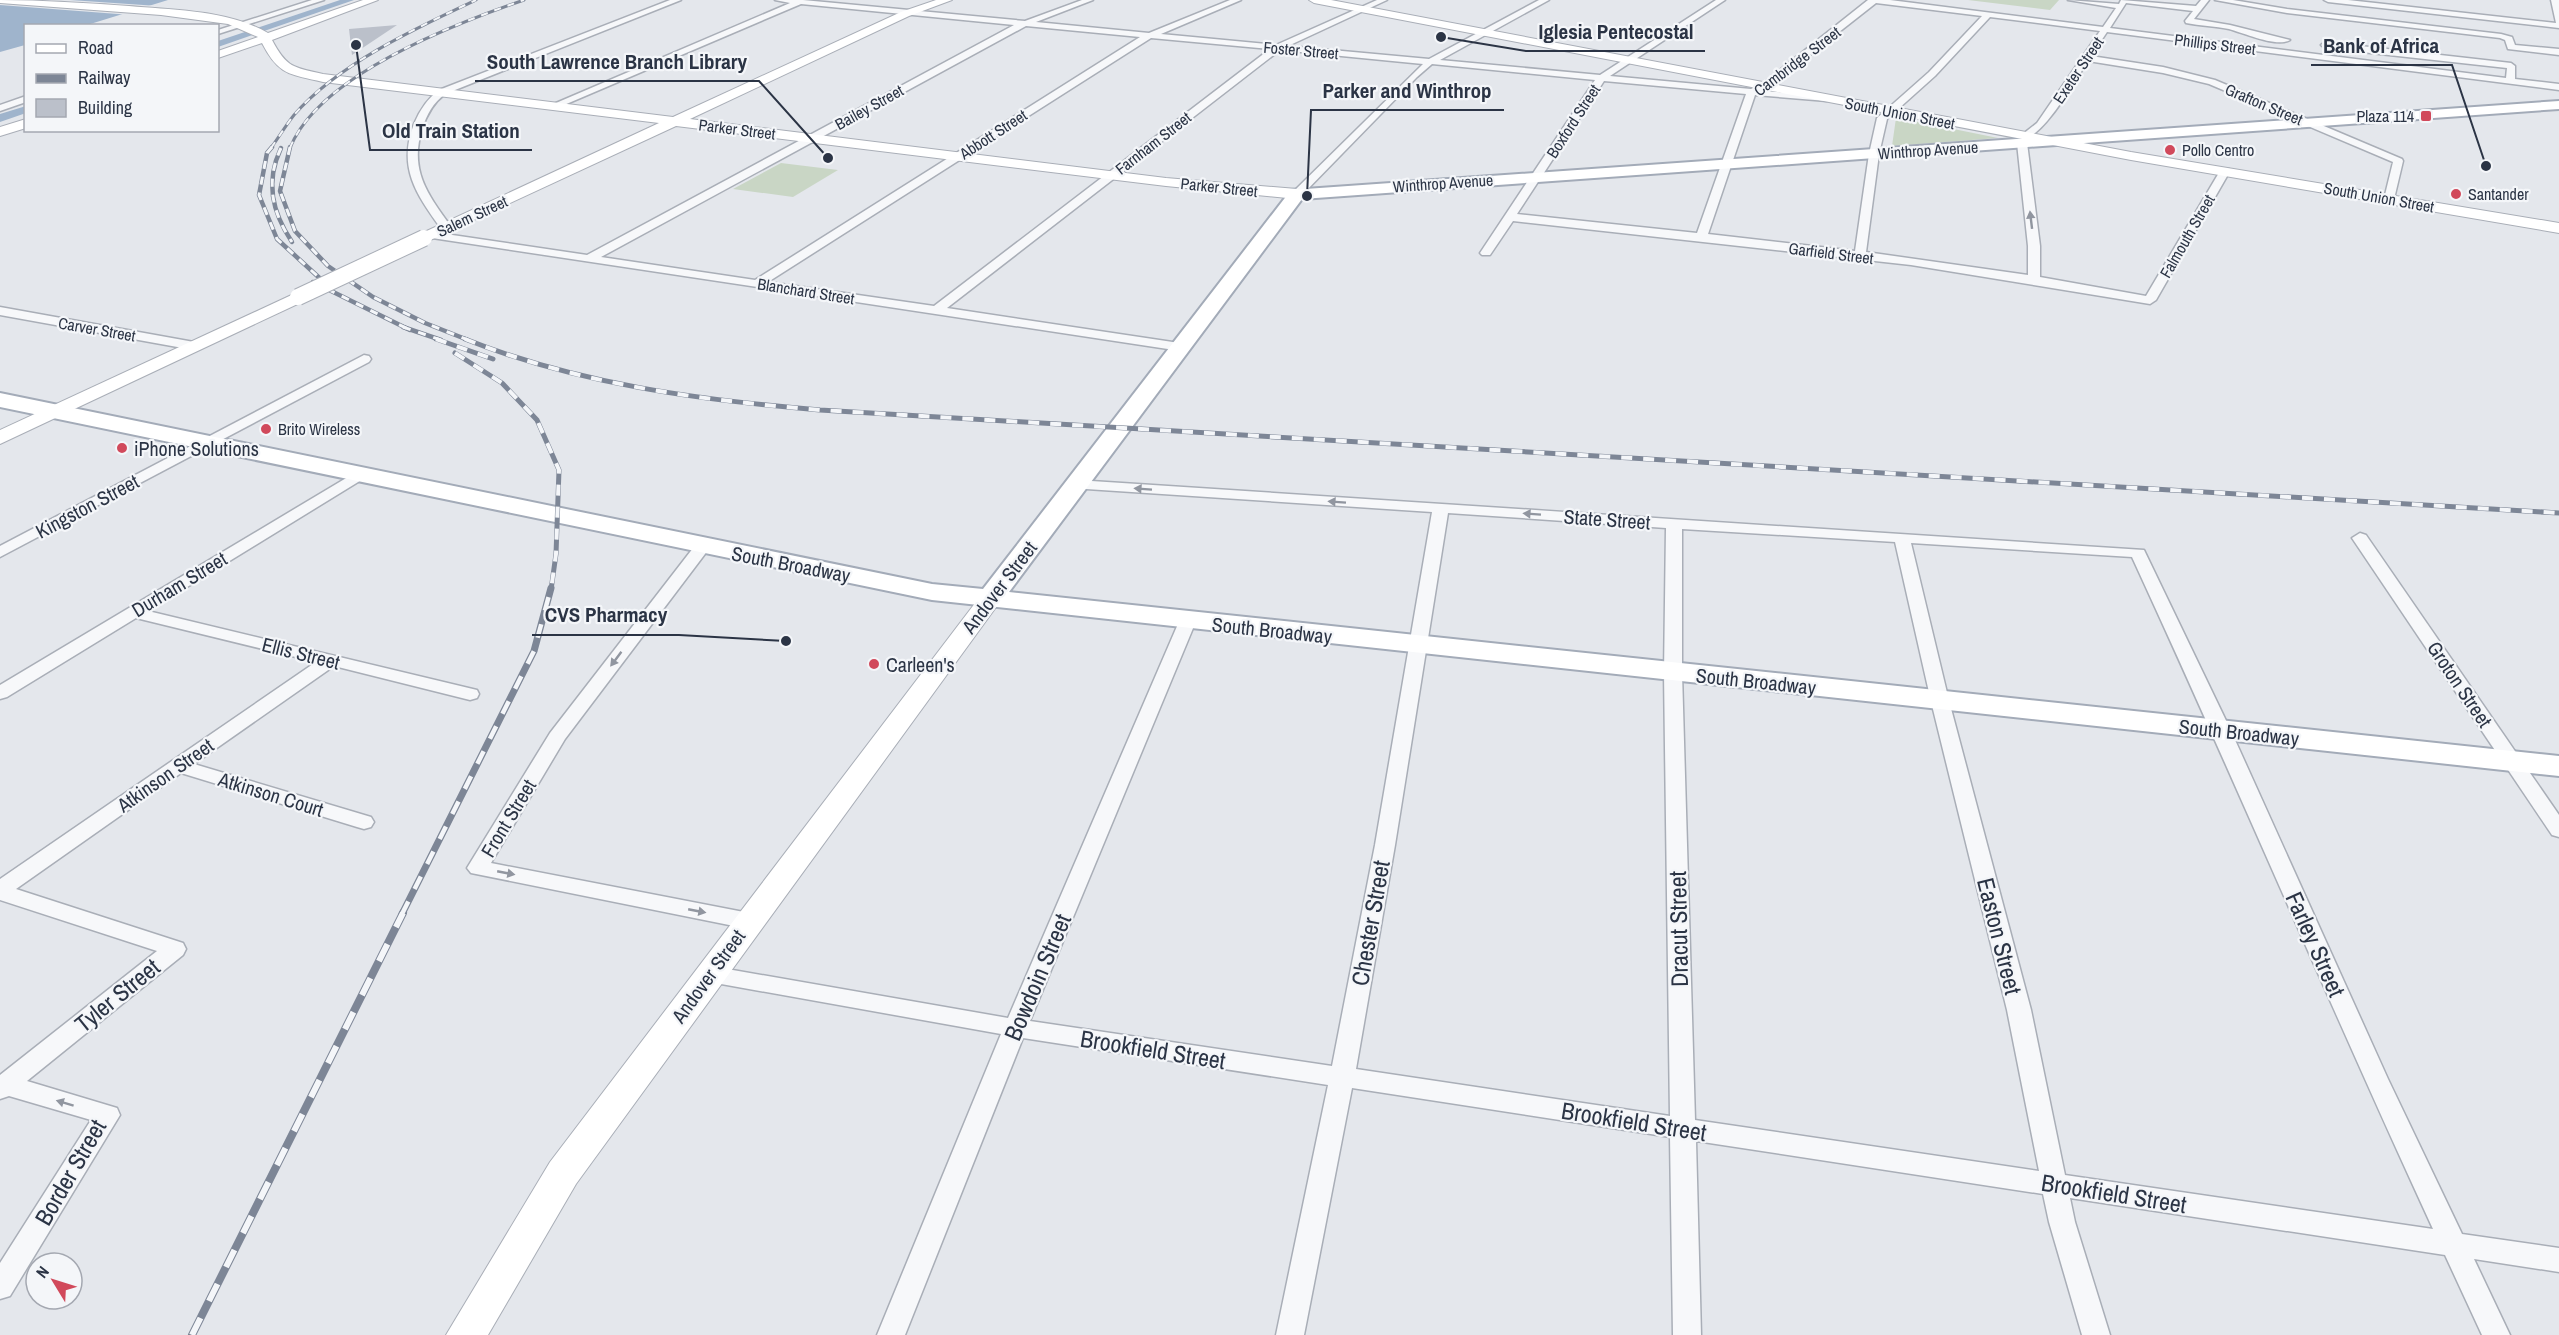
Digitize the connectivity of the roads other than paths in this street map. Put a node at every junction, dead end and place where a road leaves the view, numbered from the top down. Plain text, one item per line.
1 (0, 0) edge
2 (320, 0) edge
3 (373, 0) edge
4 (677, 0) edge
5 (778, 0) edge
6 (946, 0) edge
7 (1089, 0) edge
8 (1237, 0) edge
9 (1314, 0) edge
10 (1383, 0) edge
11 (1545, 0) edge
12 (1721, 0) edge
13 (1874, 0) edge
14 (2072, 0) edge
15 (2205, 0) edge
16 (2218, 0) edge
17 (2328, 0) edge
18 (2555, 0) edge
19 (802, 1) edge
20 (2123, 2) edge
21 (2198, 9) junction
22 (1362, 10) junction
23 (909, 12) junction
24 (1988, 15) junction
25 (1026, 23) junction
26 (2559, 24) edge
27 (243, 25) junction
28 (2105, 29) junction
29 (219, 32) edge
30 (1485, 32) junction
31 (1149, 36) junction
32 (265, 37) junction
33 (2291, 41) dead end
34 (2310, 44) dead end
35 (2511, 46) junction
36 (1278, 48) junction
37 (2559, 52) edge
38 (219, 55) edge
39 (2086, 58) junction
40 (1630, 60) junction
41 (1430, 62) junction
42 (2511, 66) junction
43 (1602, 79) junction
44 (2510, 81) junction
45 (1764, 87) junction
46 (2559, 87) edge
47 (442, 92) junction
48 (1751, 93) junction
49 (1824, 99) junction
50 (24, 100) edge
51 (2559, 105) edge
52 (554, 106) junction
53 (0, 108) edge
54 (1888, 111) junction
55 (674, 121) junction
56 (2308, 123) junction
57 (24, 124) edge
58 (0, 132) edge
59 (810, 139) junction
60 (2024, 140) junction
61 (2050, 141) junction
62 (1874, 154) junction
63 (957, 157) junction
64 (1728, 164) junction
65 (2225, 171) junction
66 (1111, 175) junction
67 (1538, 176) junction
68 (1297, 194) junction
69 (2389, 199) junction
70 (1510, 217) junction
71 (2559, 228) edge
72 (434, 234) junction
73 (1701, 237) junction
74 (1486, 254) dead end
75 (1860, 256) junction
76 (590, 258) junction
77 (2034, 279) junction
78 (758, 283) junction
79 (2150, 300) joint
80 (937, 310) junction
81 (0, 312) edge
82 (194, 346) junction
83 (1181, 347) junction
84 (363, 360) dead end
85 (0, 400) edge
86 (56, 412) junction
87 (0, 438) edge
88 (206, 444) junction
89 (358, 476) junction
90 (1076, 485) junction
91 (1441, 508) junction
92 (1674, 523) junction
93 (1902, 538) junction
94 (2360, 538) dead end
95 (703, 546) junction
96 (0, 552) edge
97 (2138, 553) joint
98 (990, 599) junction
99 (133, 612) junction
100 (1187, 621) junction
101 (1418, 645) junction
102 (331, 660) junction
103 (1673, 673) junction
104 (0, 693) edge
105 (470, 694) dead end
106 (1940, 701) junction
107 (2222, 731) junction
108 (2512, 761) junction
109 (178, 766) junction
110 (2559, 766) edge
111 (364, 822) dead end
112 (2559, 830) edge
113 (0, 891) edge
114 (749, 921) junction
115 (710, 974) junction
116 (1015, 1028) junction
117 (1342, 1078) junction
118 (3, 1087) edge
119 (1682, 1129) junction
120 (2054, 1184) junction
121 (2453, 1244) junction
122 (2559, 1260) edge
123 (0, 1287) edge
124 (466, 1335) edge
125 (891, 1335) edge
126 (1290, 1335) edge
127 (1687, 1335) edge
128 (2096, 1335) edge
129 (2496, 1335) edge

1 - 27 main road
2 - 27 street
3 - 32 main road
4 - 47 street
5 - 19 street, Foster Street
6 - 23 main road, Salem Street
7 - 25 street, Bailey Street
8 - 31 street, Abbott Street
9 - 22 main road, South Union Street
10 - 22 street, Farnham Street
11 - 30 street, Andover Street
12 - 40 street, Boxford Street
13 - 24 street, Phillips Street
13 - 45 street, Cambridge Street
14 - 20 street
15 - 21 street
16 - 35 street
17 - 26 street
18 - 26 street
19 - 23 street, Foster Street
19 - 52 street
20 - 21 street
20 - 28 street, Exeter Street
21 - 33 street
22 - 30 main road, South Union Street
22 - 36 street, Farnham Street
23 - 25 street, Foster Street
23 - 55 main road, Salem Street
24 - 28 street, Phillips Street
24 - 54 street
25 - 31 street, Foster Street
25 - 59 street, Bailey Street
27 - 29 street
27 - 32 main road
28 - 39 street, Exeter Street
28 - 44 street, Phillips Street
30 - 40 main road, South Union Street
30 - 41 street, Andover Street
31 - 36 street, Foster Street
31 - 63 street, Abbott Street
32 - 38 main road
32 - 47 main road, Parker Street
34 - 42 street
35 - 37 street
35 - 42 street
36 - 41 street, Foster Street
36 - 66 street, Farnham Street
39 - 56 street, Grafton Street
39 - 60 street, Exeter Street
40 - 43 street, Boxford Street
40 - 45 main road, South Union Street
41 - 43 street, Foster Street
41 - 68 street, Andover Street
42 - 44 street
43 - 48 street, Foster Street
43 - 67 street, Boxford Street
44 - 46 street, Phillips Street
45 - 48 street, Cambridge Street
45 - 49 main road, South Union Street
47 - 52 main road, Parker Street
47 - 72 street
48 - 49 street, Foster Street
48 - 64 street, Cambridge Street
49 - 54 main road, South Union Street
50 - 53 street
51 - 56 main road, Winthrop Avenue
52 - 55 main road, Parker Street
54 - 60 main road, South Union Street
54 - 62 street
55 - 59 main road, Parker Street
55 - 72 main road, Salem Street
56 - 61 main road, Winthrop Avenue
56 - 69 street, Grafton Street
57 - 58 main road
59 - 63 main road, Parker Street
59 - 76 street, Bailey Street
60 - 61 main road, Winthrop Avenue
60 - 62 main road, Winthrop Avenue
77 -> 60 street
61 - 65 main road, South Union Street
62 - 64 main road, Winthrop Avenue
62 - 75 street
63 - 66 main road, Parker Street
63 - 78 street, Abbott Street
64 - 67 main road, Winthrop Avenue
64 - 73 street, Cambridge Street
65 - 69 main road, South Union Street
65 - 79 street, Falmouth Street
66 - 68 main road, Parker Street
66 - 80 street, Farnham Street
67 - 68 main road, Winthrop Avenue
67 - 70 street, Boxford Street
68 - 83 main road, Andover Street
69 - 71 main road, South Union Street
70 - 73 street, Garfield Street
70 - 74 street, Boxford Street
72 - 76 street, Blanchard Street
72 - 82 main road, Salem Street, bridge
73 - 75 street, Garfield Street
75 - 77 street, Garfield Street
76 - 78 street, Blanchard Street
77 - 79 street, Garfield Street
78 - 80 street, Blanchard Street
80 - 83 street, Blanchard Street
81 - 82 street, Carver Street
82 - 86 main road, Salem Street
83 - 90 main road, Andover Street
84 - 88 street, Kingston Street
85 - 86 main road, South Broadway
86 - 87 main road, Salem Street
86 - 88 main road, South Broadway
88 - 89 main road, South Broadway
88 - 96 street, Kingston Street
89 - 95 main road, South Broadway
89 - 99 street, Durham Street
91 -> 90 street, State Street
90 - 98 main road, Andover Street
92 -> 91 street, State Street
91 - 101 street, Chester Street
92 - 93 street, State Street
92 - 103 street, Dracut Street
93 - 97 street, State Street
93 - 106 street, Easton Street
94 - 108 street, Groton Street
95 - 98 main road, South Broadway
95 -> 114 street, Front Street
97 - 107 street, Farley Street
98 - 100 main road, South Broadway
98 - 114 main road, Andover Street
99 - 102 street, Ellis Street
99 - 104 street, Durham Street
100 - 101 main road, South Broadway
100 - 116 street, Bowdoin Street
101 - 103 main road, South Broadway
101 - 117 street, Chester Street
102 - 105 street, Ellis Street
102 - 109 street, Atkinson Street
103 - 106 main road, South Broadway
103 - 119 street, Dracut Street
106 - 107 main road, South Broadway
106 - 120 street, Easton Street
107 - 108 main road, South Broadway
107 - 121 street, Farley Street
108 - 110 main road, South Broadway
108 - 112 street, Groton Street
109 - 111 street, Atkinson Court
109 - 113 street, Atkinson Street
113 - 118 street, Tyler Street
114 - 115 main road, Andover Street
115 - 116 street, Brookfield Street
115 - 124 main road, Andover Street
116 - 117 street, Brookfield Street
116 - 125 street, Bowdoin Street
117 - 119 street, Brookfield Street
117 - 126 street, Chester Street
123 -> 118 street, Border Street
119 - 120 street, Brookfield Street
119 - 127 street, Dracut Street
120 - 121 street, Brookfield Street
120 - 128 street, Easton Street
121 - 122 street, Brookfield Street
121 - 129 street, Farley Street

